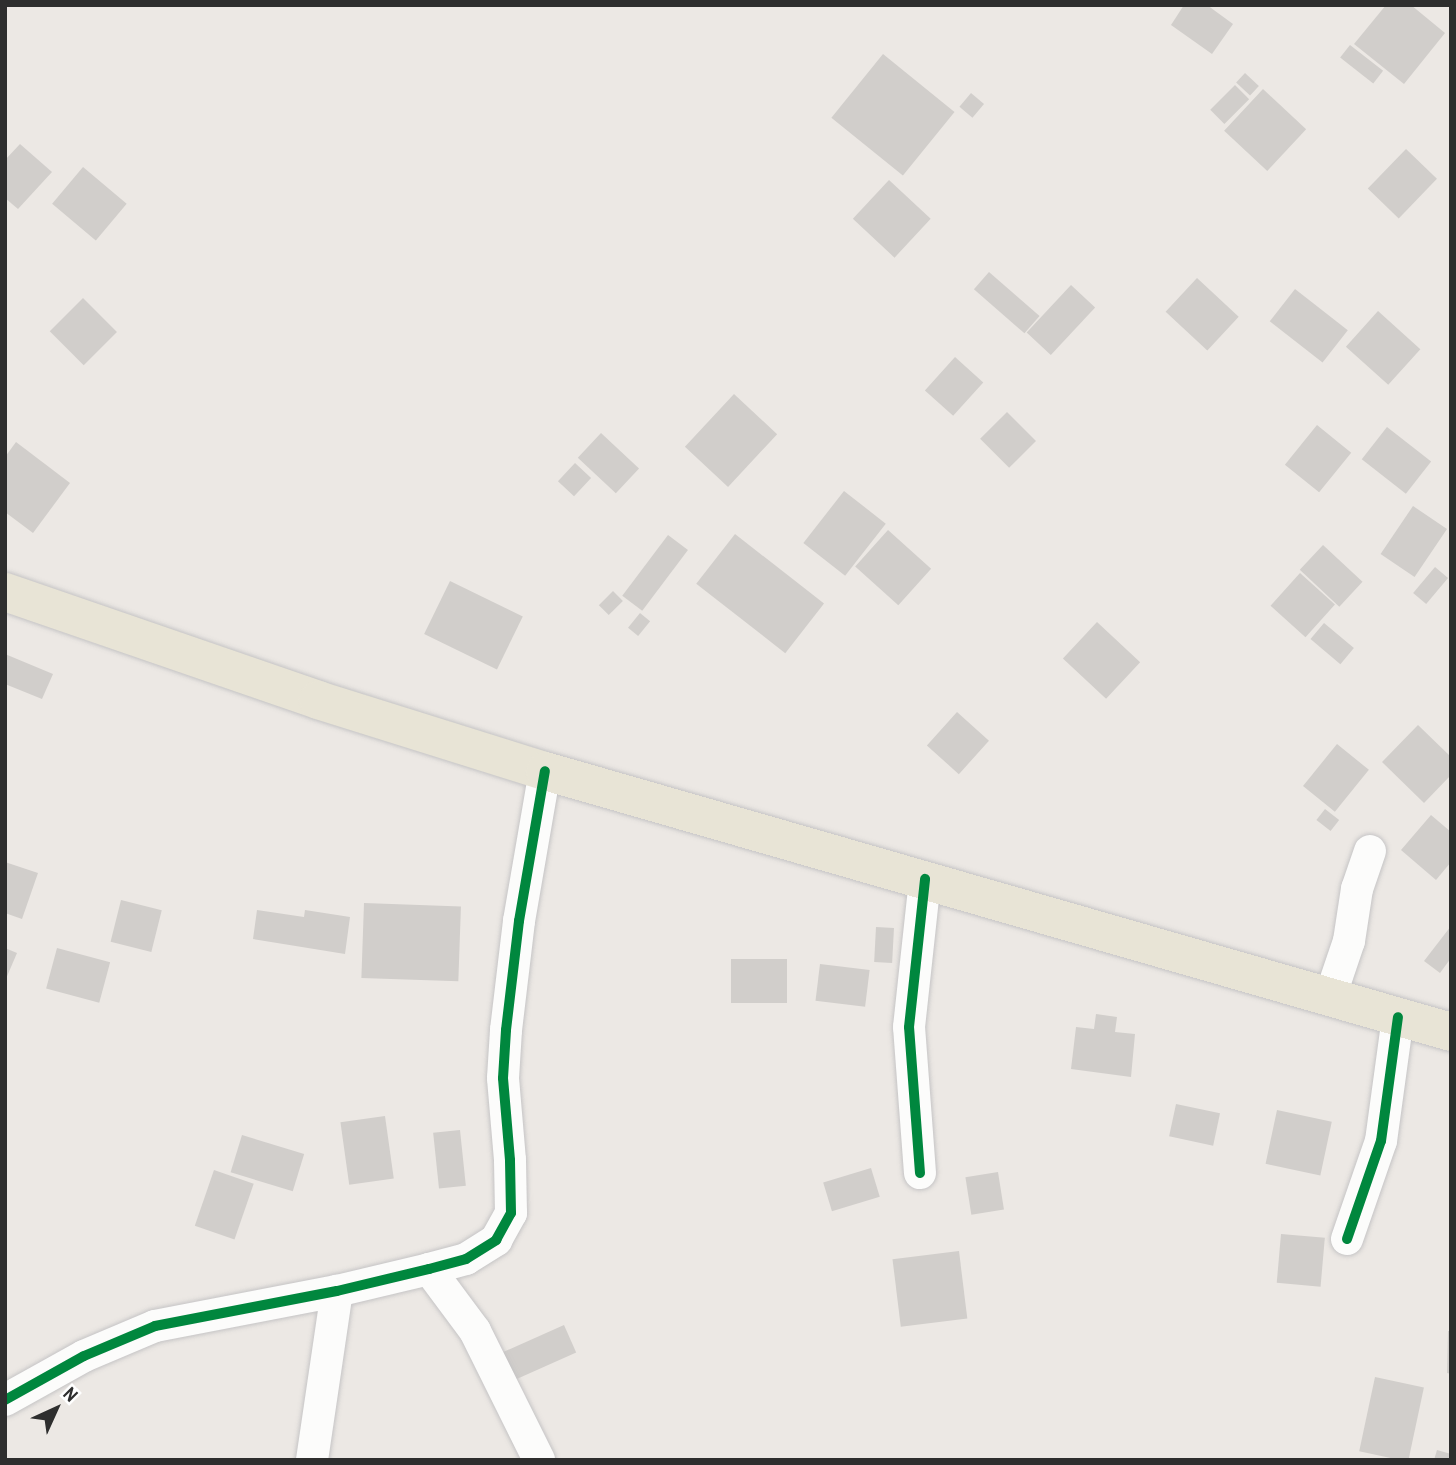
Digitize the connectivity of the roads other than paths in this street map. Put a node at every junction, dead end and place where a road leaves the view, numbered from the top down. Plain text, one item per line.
1 (5, 592) edge
2 (545, 771) junction
3 (1370, 851) dead end
4 (925, 879) junction
5 (1330, 997) junction
6 (1398, 1017) junction
7 (1451, 1032) edge
8 (920, 1172) dead end
9 (1347, 1239) dead end
10 (429, 1269) junction
11 (337, 1291) junction
12 (5, 1400) edge
13 (312, 1460) edge
14 (539, 1460) edge

1 - 2 main road
2 - 4 main road
2 - 10 street
3 - 5 street
4 - 5 main road
4 - 8 street
5 - 6 main road
6 - 7 main road
6 - 9 street
10 - 11 street
10 - 14 street
11 - 12 street
11 - 13 street

